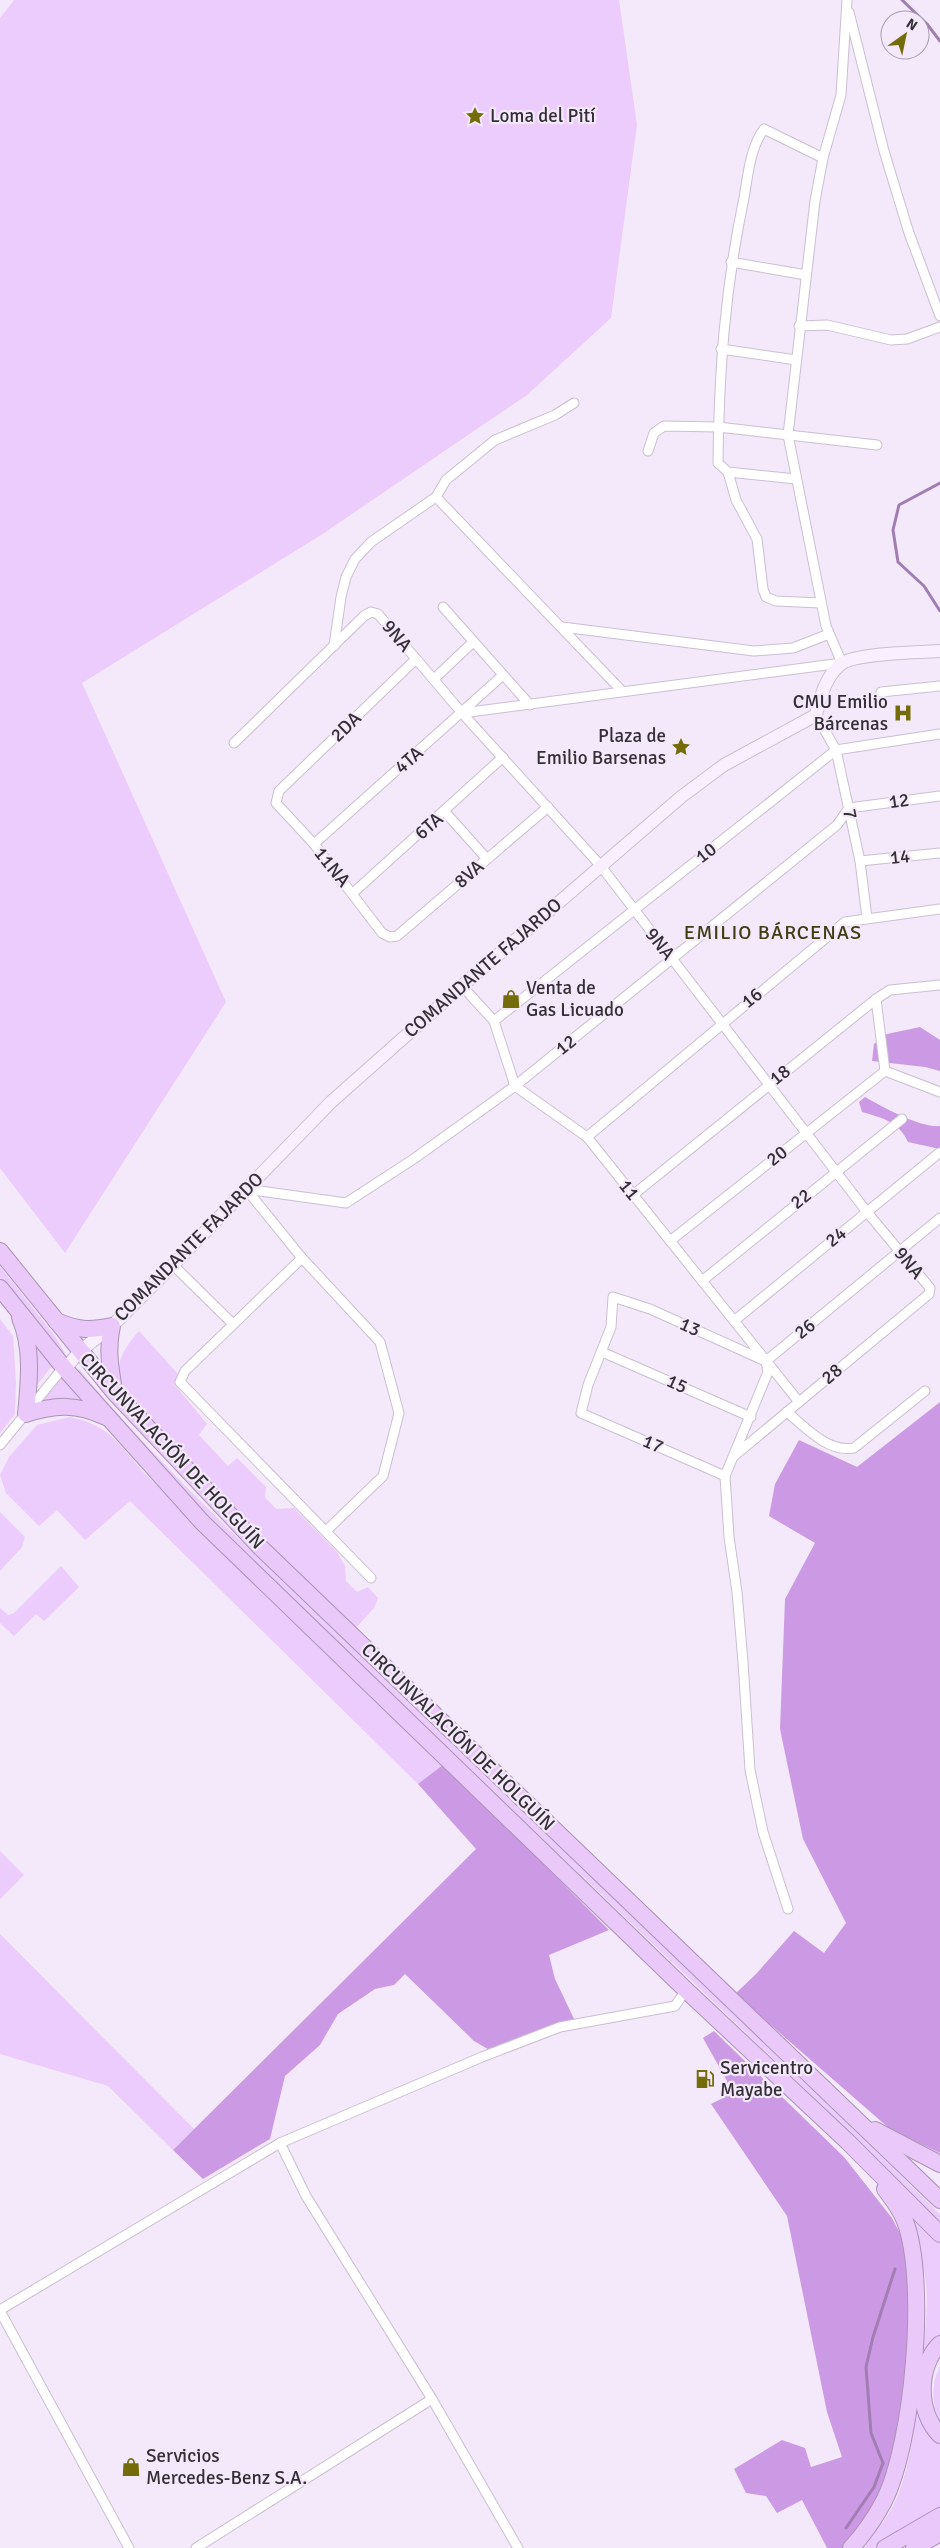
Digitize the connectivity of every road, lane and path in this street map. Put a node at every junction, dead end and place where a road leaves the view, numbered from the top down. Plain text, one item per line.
1 (847, 1) edge
2 (823, 158) junction
3 (731, 262) junction
4 (806, 275) junction
5 (940, 316) edge
6 (799, 326) junction
7 (940, 327) edge
8 (721, 350) junction
9 (796, 360) junction
10 (574, 404) dead end
11 (718, 427) junction
12 (788, 435) junction
13 (877, 444) dead end
14 (648, 451) dead end
15 (728, 472) junction
16 (796, 479) junction
17 (436, 497) junction
18 (821, 603) junction
19 (443, 607) dead end
20 (562, 627) junction
21 (829, 634) junction
22 (473, 642) junction
23 (334, 646) junction
24 (940, 651) edge
25 (416, 659) junction
26 (842, 663) junction
27 (503, 675) junction
28 (434, 679) junction
29 (940, 686) edge
30 (622, 691) junction
31 (881, 692) dead end
32 (530, 705) junction
33 (462, 713) junction
34 (816, 715) junction
35 (940, 734) edge
36 (234, 743) dead end
37 (836, 750) junction
38 (503, 758) junction
39 (940, 796) edge
40 (277, 797) joint
41 (548, 807) junction
42 (849, 808) junction
43 (445, 812) junction
44 (314, 844) junction
45 (940, 853) edge
46 (486, 859) junction
47 (860, 861) junction
48 (600, 865) junction
49 (353, 893) junction
50 (634, 910) junction
51 (940, 910) edge
52 (867, 918) junction
53 (390, 937) joint
54 (672, 959) junction
55 (940, 985) edge
56 (462, 986) junction
57 (876, 999) junction
58 (494, 1021) junction
59 (721, 1023) junction
60 (885, 1071) junction
61 (769, 1084) junction
62 (515, 1086) junction
63 (940, 1092) edge
64 (902, 1118) dead end
65 (807, 1132) junction
66 (587, 1137) junction
67 (939, 1153) dead end
68 (836, 1170) junction
69 (246, 1189) junction
70 (633, 1195) junction
71 (867, 1212) junction
72 (940, 1218) edge
73 (670, 1241) junction
74 (0, 1251) edge
75 (900, 1252) junction
76 (302, 1258) junction
77 (172, 1266) junction
78 (702, 1281) junction
79 (0, 1288) edge
80 (930, 1291) joint
81 (15, 1307) junction
82 (53, 1319) junction
83 (734, 1321) junction
84 (233, 1324) junction
85 (112, 1326) junction
86 (80, 1351) junction
87 (602, 1352) junction
88 (766, 1361) junction
89 (65, 1369) junction
90 (925, 1391) dead end
91 (114, 1392) junction
92 (799, 1402) junction
93 (787, 1412) junction
94 (26, 1414) junction
95 (751, 1417) junction
96 (109, 1418) junction
97 (0, 1445) edge
98 (734, 1456) junction
99 (725, 1476) junction
100 (326, 1531) junction
101 (370, 1578) dead end
102 (788, 1909) dead end
103 (686, 1990) junction
104 (858, 2121) junction
105 (848, 2142) junction
106 (280, 2143) junction
107 (940, 2164) edge
108 (940, 2200) edge
109 (940, 2234) edge
110 (0, 2311) edge
111 (940, 2344) edge
112 (432, 2399) junction
113 (940, 2435) edge
114 (940, 2516) edge
115 (940, 2533) edge
116 (128, 2548) edge
117 (196, 2548) edge
118 (518, 2548) edge
119 (851, 2548) edge
120 (885, 2548) edge
121 (914, 2548) edge

1 - 2 street
1 - 5 street
2 - 3 street
2 - 4 street
3 - 4 street
3 - 8 street
4 - 6 street
6 - 7 street
6 - 9 street
8 - 9 street
8 - 11 street
9 - 12 street
10 - 17 street
11 - 12 street
11 - 14 street
11 - 15 street
12 - 13 street
12 - 16 street
15 - 16 street
15 - 18 street
16 - 18 street
17 - 20 street
17 - 23 street
18 - 21 street
19 - 22 street
20 - 21 street
20 - 30 street
21 - 26 street
22 - 27 street
22 - 28 street
23 - 25 street, 9NA
23 - 36 street
24 - 26 street
25 - 28 street, 9NA
25 - 40 street, 2DA
26 - 30 street
26 - 34 street
27 - 32 street
27 - 33 street, 4TA
28 - 33 street, 9NA
29 - 31 street
30 - 32 street
32 - 33 street
33 - 38 street, 9NA
33 - 44 street, 4TA
34 - 37 street, 7
34 - 48 street, COMANDANTE FAJARDO
35 - 37 street, 10
37 - 42 street, 7
37 - 50 street, 10
38 - 41 street, 9NA
38 - 43 street, 6TA
39 - 42 street, 12
40 - 44 street, 11NA
41 - 46 street, 8VA
41 - 48 street, 9NA
42 - 47 street, 7
42 - 54 street, 12
43 - 46 street
43 - 49 street, 6TA
44 - 49 street, 11NA
45 - 47 street, 14
46 - 53 street, 8VA
47 - 52 street, 7
48 - 50 street, 9NA
48 - 56 street, COMANDANTE FAJARDO
49 - 53 street, 11NA
50 - 54 street, 9NA
50 - 58 street, 10
51 - 52 street, 16
52 - 59 street, 16
54 - 59 street, 9NA
54 - 62 street, 12
55 - 57 street, 18
56 - 58 street
56 - 69 street, COMANDANTE FAJARDO
57 - 60 street
57 - 61 street, 18
58 - 62 street
59 - 61 street, 9NA
59 - 66 street, 16
60 - 63 street
60 - 65 street, 20
61 - 65 street, 9NA
61 - 70 street, 18
62 - 66 street, 11
62 - 69 street, 12
64 - 68 street, 22
65 - 68 street, 9NA
65 - 73 street, 20
66 - 70 street, 11
67 - 71 street, 24
68 - 71 street, 9NA
68 - 78 street, 22
69 - 76 street
69 - 77 street, COMANDANTE FAJARDO
70 - 73 street, 11
71 - 75 street, 9NA
71 - 83 street, 24
72 - 75 street, 26
73 - 78 street, 11
74 - 82 highway, CIRCUNVALACIÓN DE HOLGUÍN
75 - 80 street, 9NA
75 - 88 street, 26
76 - 84 street
76 - 100 street
77 - 84 street
77 - 85 street, COMANDANTE FAJARDO
78 - 83 street, 11
79 - 81 highway, CIRCUNVALACIÓN DE HOLGUÍN
80 - 92 street, 28
81 - 89 highway, CIRCUNVALACIÓN DE HOLGUÍN
81 - 94 highway
82 - 85 highway
82 - 86 highway, CIRCUNVALACIÓN DE HOLGUÍN
83 - 88 street, 11
84 - 100 street
85 - 86 street, COMANDANTE FAJARDO
85 - 91 highway
86 - 89 street, COMANDANTE FAJARDO
86 - 91 highway, CIRCUNVALACIÓN DE HOLGUÍN
87 - 88 street, 13
87 - 95 street, 15
87 - 99 street, 17
88 - 92 street, 11
88 - 95 street
89 - 94 street
89 - 96 highway, CIRCUNVALACIÓN DE HOLGUÍN
90 - 93 street
91 - 104 highway, CIRCUNVALACIÓN DE HOLGUÍN
92 - 93 street, 28
93 - 98 street, 28
94 - 96 highway
94 - 97 street
95 - 98 street
96 - 103 highway, CIRCUNVALACIÓN DE HOLGUÍN
98 - 99 street
99 - 102 street
100 - 101 street
103 - 105 highway, CIRCUNVALACIÓN DE HOLGUÍN
103 - 106 street
104 - 107 highway
104 - 108 highway, CIRCUNVALACIÓN DE HOLGUÍN
105 - 109 highway, CIRCUNVALACIÓN DE HOLGUÍN
105 - 119 highway
106 - 110 street
106 - 112 street
110 - 116 street
111 - 113 highway
112 - 117 street
112 - 118 street
114 - 120 highway
115 - 121 highway

